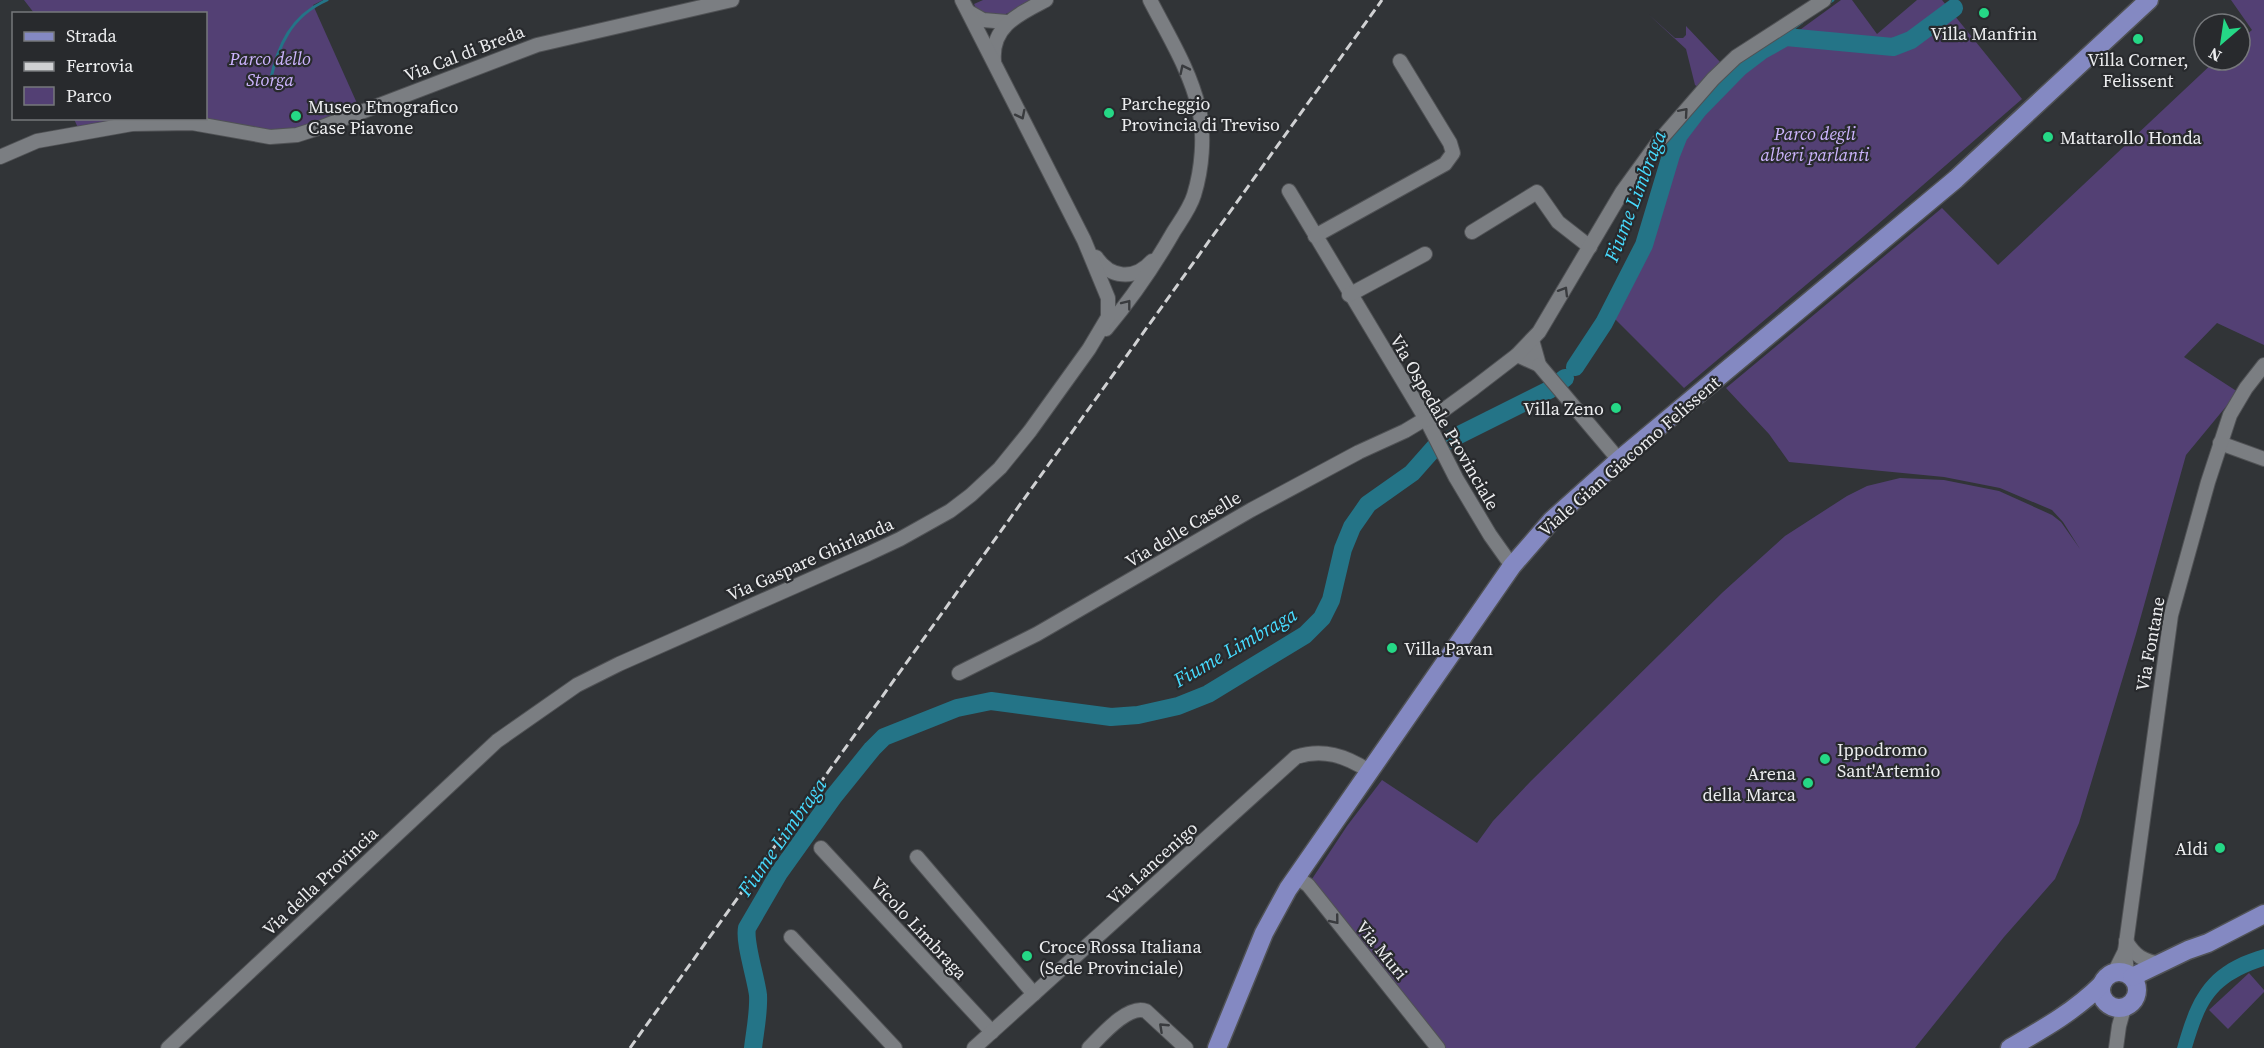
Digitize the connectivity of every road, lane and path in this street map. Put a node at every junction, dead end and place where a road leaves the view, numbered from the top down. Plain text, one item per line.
1 (732, 0) edge
2 (1046, 0) edge
3 (1150, 0) edge
4 (1824, 0) edge
5 (2149, 0) edge
6 (965, 5) edge
7 (1007, 22) junction
8 (1400, 61) dead end
9 (994, 63) junction
10 (0, 157) edge
11 (1289, 191) dead end
12 (1472, 232) dead end
13 (1315, 236) junction
14 (1084, 240) junction
15 (1165, 247) junction
16 (1590, 247) junction
17 (1425, 254) dead end
18 (1350, 295) junction
19 (1532, 340) junction
20 (1089, 349) junction
21 (1517, 355) junction
22 (1539, 365) junction
23 (2264, 365) edge
24 (1427, 421) junction
25 (2220, 443) junction
26 (2264, 459) edge
27 (1619, 460) junction
28 (1512, 566) junction
29 (959, 673) dead end
30 (497, 741) joint
31 (1369, 771) junction
32 (820, 848) dead end
33 (917, 857) dead end
34 (1296, 877) junction
35 (2264, 914) edge
36 (791, 937) dead end
37 (2208, 943) junction
38 (2126, 946) junction
39 (2161, 964) junction
40 (2123, 980) junction
41 (1034, 994) junction
42 (2116, 1011) junction
43 (2055, 1022) junction
44 (992, 1032) junction
45 (168, 1048) edge
46 (895, 1048) edge
47 (974, 1048) edge
48 (1089, 1048) edge
49 (1186, 1048) edge
50 (1217, 1048) edge
51 (1438, 1048) edge
52 (2010, 1048) edge
53 (2116, 1048) edge

1 - 10 street, Via Cal di Breda
2 - 7 street
15 -> 3 street, Via Gaspare Ghirlanda
16 -> 4 street, Via delle Caselle
5 - 27 main road, Viale Gian Giacomo Felissent
6 - 7 street
6 - 9 street, Via Gaspare Ghirlanda
7 - 9 street
8 - 13 street
9 -> 14 street, Via Gaspare Ghirlanda
11 - 13 street, Via Ospedale Provinciale
12 - 16 street
13 - 18 street, Via Ospedale Provinciale
14 - 15 street, Via Gaspare Ghirlanda
14 - 20 street, Via Gaspare Ghirlanda
20 -> 15 street, Via Gaspare Ghirlanda
19 -> 16 street, Via delle Caselle
17 - 18 street
18 - 24 street, Via Ospedale Provinciale
19 - 21 street, Via delle Caselle
19 - 22 street
20 - 30 street, Via Gaspare Ghirlanda
21 - 22 street
21 - 24 street, Via delle Caselle
22 - 27 street
23 - 25 street, Via Fontane
24 - 28 street, Via Ospedale Provinciale
24 - 29 street, Via delle Caselle
25 - 26 street
25 - 38 street, Via Fontane
27 - 28 main road, Viale Gian Giacomo Felissent
28 - 31 main road, Viale Gian Giacomo Felissent
30 - 45 street, Via della Provincia
31 - 34 main road, Viale Gian Giacomo Felissent
31 - 41 street, Via Lancenigo
32 - 44 street, Vicolo Limbraga
33 - 41 street
34 - 50 main road, Viale Gian Giacomo Felissent
34 -> 51 street, Via Muri
35 - 37 main road
36 - 46 street
37 - 39 main road
37 - 40 main road
38 - 39 street
38 - 40 street, Via Fontane
39 - 40 main road
40 - 42 main road
40 - 42 main road
40 - 43 main road
41 - 44 street, Via Lancenigo
42 - 43 main road
42 - 53 street
43 - 52 main road
44 - 47 street, Via Lancenigo
49 -> 48 street

